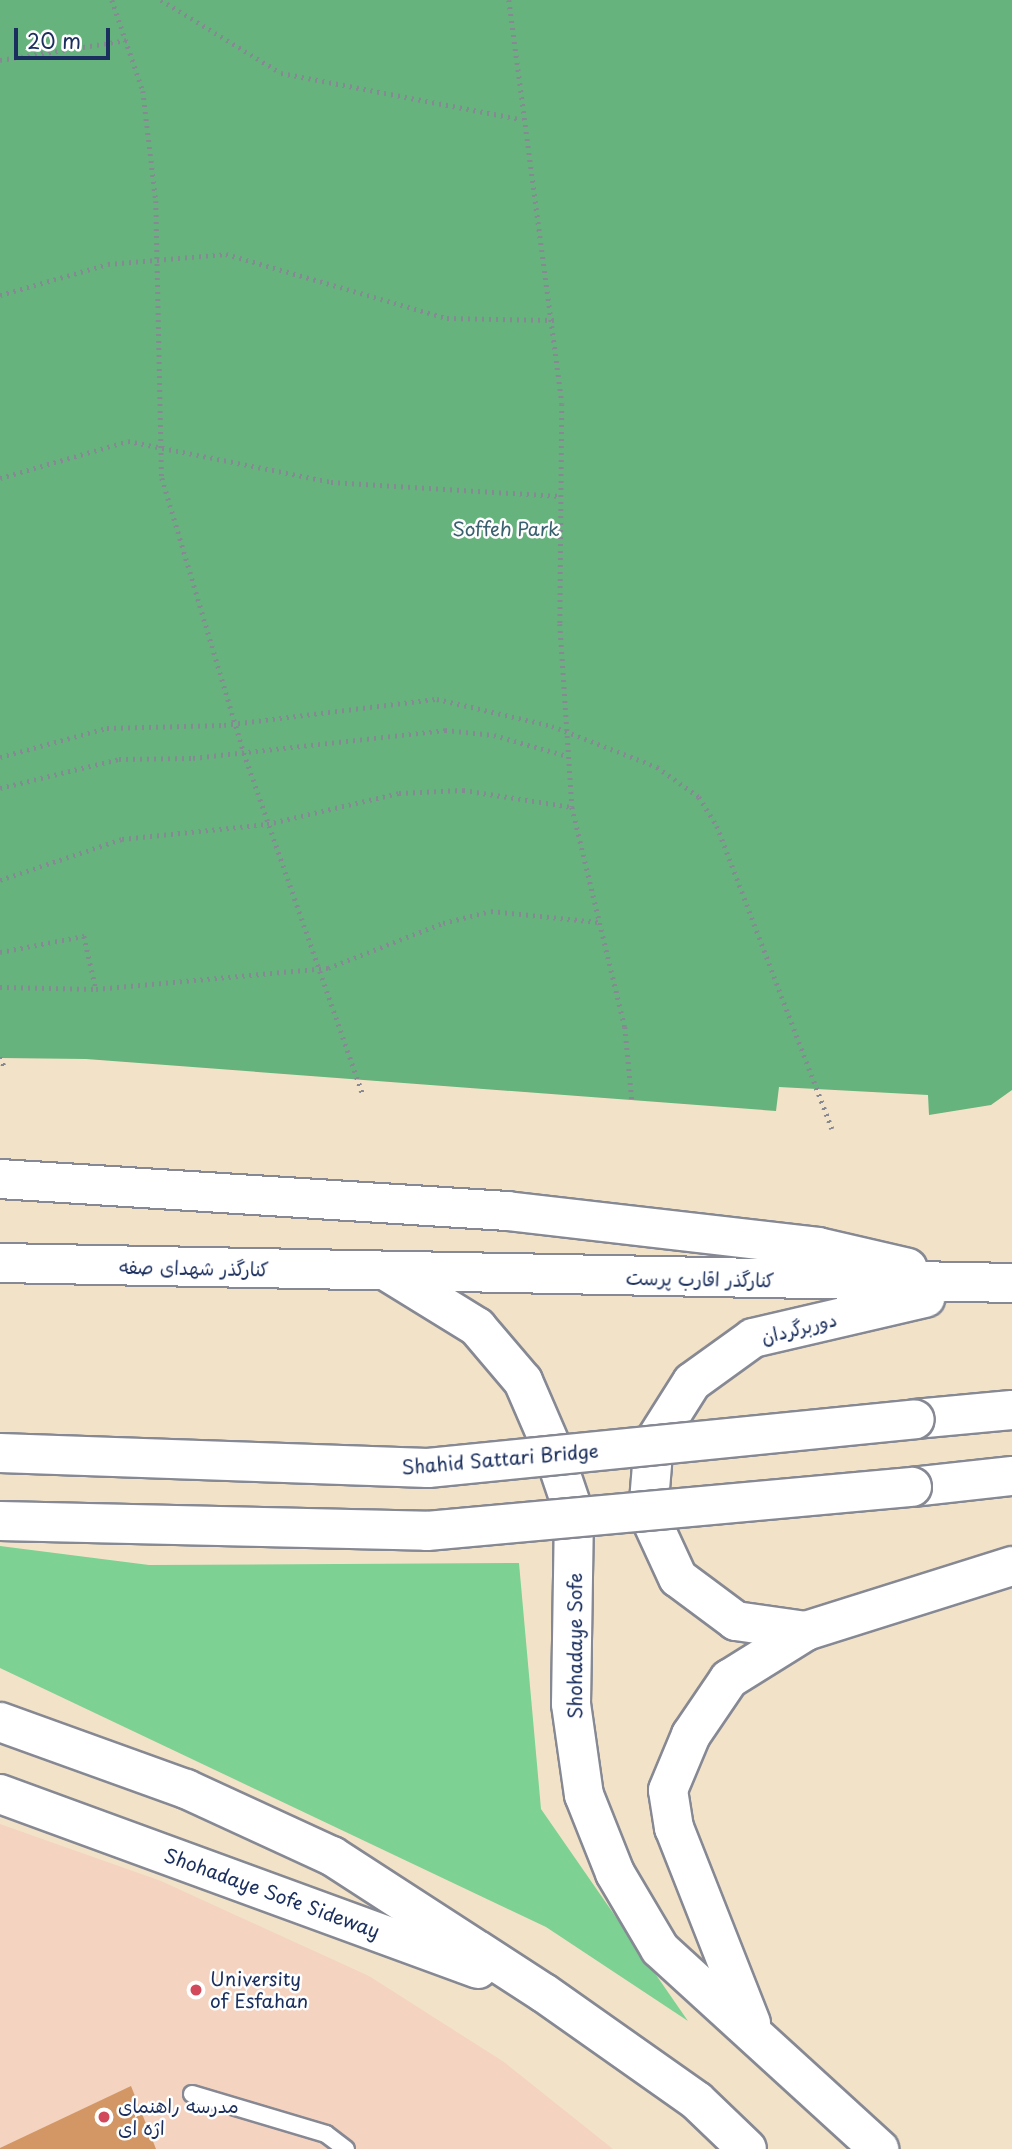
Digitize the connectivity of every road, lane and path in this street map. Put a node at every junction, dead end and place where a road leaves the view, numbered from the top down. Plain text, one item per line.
1 (112, 0) edge
2 (161, 0) edge
3 (509, 0) edge
4 (128, 40) junction
5 (0, 60) edge
6 (521, 119) junction
7 (158, 256) junction
8 (0, 295) edge
9 (554, 320) junction
10 (160, 449) junction
11 (0, 478) edge
12 (560, 496) junction
13 (235, 723) junction
14 (565, 731) junction
15 (244, 753) junction
16 (0, 757) edge
17 (567, 757) junction
18 (0, 788) edge
19 (572, 807) junction
20 (268, 824) junction
21 (0, 880) edge
22 (598, 922) junction
23 (0, 952) edge
24 (316, 969) junction
25 (0, 987) edge
26 (96, 989) junction
27 (0, 1058) edge
28 (5, 1068) dead end
29 (363, 1095) dead end
30 (632, 1100) dead end
31 (832, 1129) dead end
32 (0, 1179) edge
33 (0, 1263) edge
34 (388, 1272) junction
35 (997, 1284) edge
36 (1012, 1410) edge
37 (0, 1453) edge
38 (1012, 1476) edge
39 (0, 1521) edge
40 (1012, 1566) edge
41 (806, 1631) junction
42 (0, 1722) edge
43 (0, 1794) edge
44 (544, 1993) junction
45 (755, 2035) junction
46 (192, 2094) dead end
47 (346, 2149) edge
48 (747, 2149) edge
49 (879, 2149) edge

1 - 4 path
2 - 6 path
3 - 6 path
4 - 5 path
4 - 7 path
6 - 9 path
7 - 8 path
7 - 9 path
7 - 10 path
9 - 12 path
10 - 11 path
10 - 12 path
10 - 13 path
12 - 14 path
13 - 14 path
13 - 15 path
13 - 16 path
14 - 17 path
14 - 31 path
15 - 17 path
15 - 18 path
15 - 20 path
17 - 19 path
19 - 20 path
19 - 22 path
20 - 21 path
20 - 24 path
22 - 24 path
22 - 30 path
23 - 26 path
24 - 26 path
24 - 29 path
25 - 26 path
27 - 28 path
32 - 35 main road
33 - 34 main road, کنارگذر شهدای صفه
34 - 35 main road, کنارگذر اقارب پرست
34 - 45 main road, Shohadaye Sofe
35 - 41 main road, دوربرگردان
36 - 37 main road, Shahid Sattari Bridge, bridge
38 - 39 main road, bridge
40 - 41 main road
41 - 45 main road
42 - 44 main road
43 - 44 main road, Shohadaye Sofe Sideway
44 - 48 main road
45 - 49 main road, Shohadaye Sofe
46 - 47 lane

